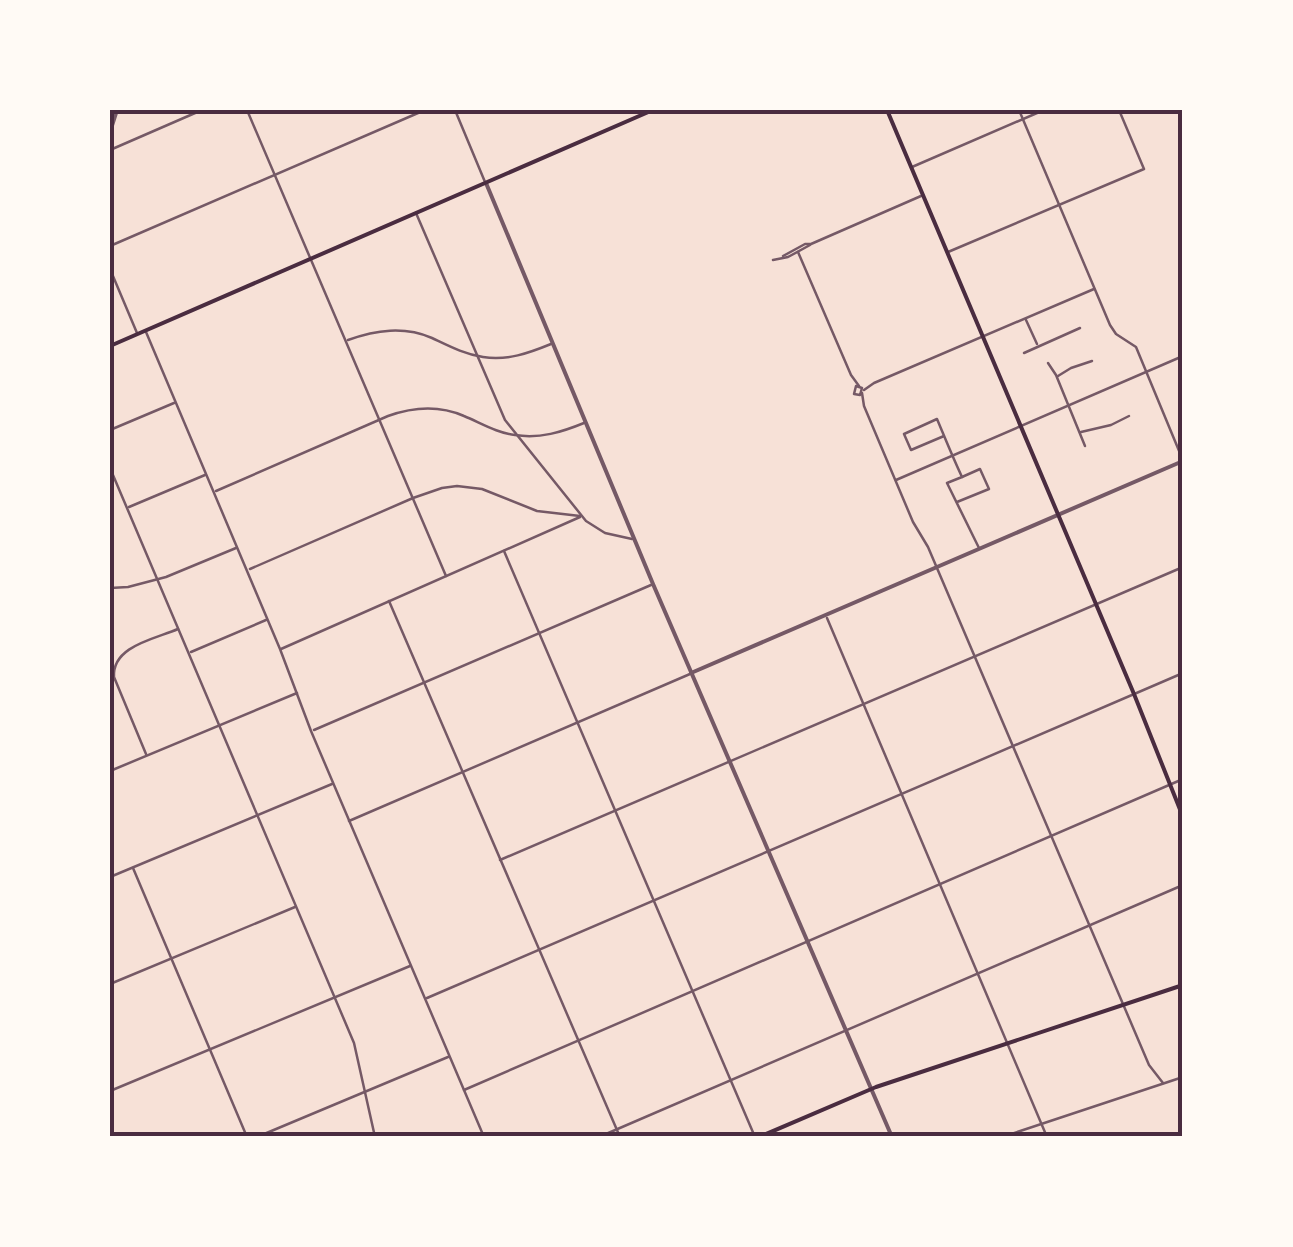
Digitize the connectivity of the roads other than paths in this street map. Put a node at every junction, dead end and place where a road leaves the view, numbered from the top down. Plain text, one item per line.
1 (117, 110) edge
2 (202, 110) edge
3 (248, 110) edge
4 (425, 110) edge
5 (455, 110) edge
6 (654, 110) edge
7 (886, 110) edge
8 (1019, 110) edge
9 (1044, 110) edge
10 (1119, 110) edge
11 (630, 112) edge
12 (632, 119) junction
13 (1022, 119) junction
14 (110, 132) edge
15 (110, 150) edge
16 (910, 167) junction
17 (275, 175) junction
18 (486, 183) junction
19 (922, 196) junction
20 (1059, 206) junction
21 (416, 214) junction
22 (810, 244) junction
23 (110, 246) edge
24 (798, 252) junction
25 (946, 252) junction
26 (783, 256) junction
27 (311, 259) junction
28 (773, 260) dead end
29 (110, 270) edge
30 (1094, 288) junction
31 (1026, 318) junction
32 (1080, 328) dead end
33 (145, 331) junction
34 (138, 334) junction
35 (982, 336) junction
36 (347, 341) junction
37 (552, 343) junction
38 (110, 346) edge
39 (1038, 346) junction
40 (1024, 352) dead end
41 (476, 356) junction
42 (1183, 356) edge
43 (1092, 361) dead end
44 (1048, 363) dead end
45 (1146, 372) junction
46 (851, 375) junction
47 (1057, 377) junction
48 (861, 389) junction
49 (854, 392) junction
50 (176, 402) junction
51 (864, 406) junction
52 (1067, 406) junction
53 (1129, 416) dead end
54 (380, 419) junction
55 (586, 422) junction
56 (1020, 427) junction
57 (110, 430) edge
58 (1080, 433) junction
59 (516, 435) junction
60 (944, 436) junction
61 (1085, 446) dead end
62 (953, 456) junction
63 (1183, 460) edge
64 (110, 468) edge
65 (206, 474) junction
66 (962, 477) junction
67 (896, 480) junction
68 (214, 492) junction
69 (413, 498) junction
70 (955, 503) junction
71 (127, 508) junction
72 (581, 516) junction
73 (1058, 516) junction
74 (634, 539) junction
75 (237, 547) junction
76 (504, 550) junction
77 (979, 550) junction
78 (1183, 567) edge
79 (937, 568) junction
80 (247, 571) junction
81 (446, 576) junction
82 (157, 578) junction
83 (653, 584) junction
84 (110, 588) edge
85 (389, 601) junction
86 (1096, 604) junction
87 (826, 616) junction
88 (268, 620) junction
89 (178, 628) junction
90 (539, 633) junction
91 (280, 649) junction
92 (189, 653) junction
93 (975, 657) junction
94 (1183, 672) edge
95 (691, 673) junction
96 (424, 682) junction
97 (297, 693) junction
98 (1134, 694) junction
99 (864, 705) junction
100 (577, 722) junction
101 (220, 725) junction
102 (312, 731) junction
103 (1013, 746) junction
104 (147, 756) junction
105 (730, 763) junction
106 (110, 771) edge
107 (462, 772) junction
108 (1183, 779) edge
109 (334, 784) junction
110 (1170, 785) junction
111 (902, 794) junction
112 (615, 812) junction
113 (258, 815) junction
114 (1183, 818) edge
115 (350, 820) junction
116 (1051, 836) junction
117 (770, 852) junction
118 (500, 860) junction
119 (132, 868) junction
120 (110, 877) edge
121 (940, 885) junction
122 (1183, 885) edge
123 (653, 902) junction
124 (296, 906) junction
125 (1089, 926) junction
126 (808, 942) junction
127 (539, 950) junction
128 (171, 958) junction
129 (412, 966) junction
130 (978, 974) junction
131 (110, 984) edge
132 (1183, 985) edge
133 (692, 992) junction
134 (335, 997) junction
135 (426, 999) junction
136 (1122, 1005) junction
137 (846, 1030) junction
138 (578, 1041) junction
139 (1007, 1044) junction
140 (210, 1049) junction
141 (450, 1056) junction
142 (1182, 1078) edge
143 (730, 1080) junction
144 (1163, 1083) junction
145 (871, 1088) junction
146 (464, 1090) junction
147 (110, 1091) edge
148 (364, 1092) junction
149 (1041, 1124) junction
150 (616, 1129) junction
151 (246, 1137) edge
152 (257, 1137) edge
153 (375, 1137) edge
154 (484, 1137) edge
155 (599, 1137) edge
156 (620, 1137) edge
157 (757, 1137) edge
158 (892, 1137) edge
159 (1002, 1137) edge
160 (1046, 1137) edge

1 - 14 street
2 - 15 street
3 - 17 street
4 - 17 street
5 - 18 street
6 - 12 main road
7 - 16 main road
8 - 13 street
9 - 13 street
10 - 20 street
11 - 12 street
12 - 18 main road
13 - 16 street
13 - 20 street
16 - 19 main road
17 - 23 street
17 - 27 street
18 - 21 main road
18 - 37 street
19 - 22 street
19 - 25 main road
20 - 25 street
20 - 30 street
21 - 27 main road
21 - 41 street
22 - 24 street
22 - 26 street
24 - 26 street
24 - 46 street
25 - 35 main road
26 - 28 street
27 - 33 main road
27 - 36 street
29 - 34 street
30 - 31 street
30 - 45 street
31 - 35 street
31 - 39 street
32 - 39 street
33 - 34 main road
33 - 50 street
34 - 38 main road
35 - 48 street
35 - 56 main road
36 - 41 street
36 - 54 street
37 - 41 street
37 - 55 street
39 - 40 street
41 - 59 street
42 - 45 street
43 - 47 street
44 - 47 street
45 - 52 street
45 - 63 street
46 - 48 street
46 - 49 street
47 - 52 street
48 - 49 street
48 - 49 street
48 - 51 street
49 - 51 street
50 - 57 street
50 - 65 street
51 - 67 street
52 - 56 street
52 - 58 street
53 - 58 street
54 - 59 street
54 - 68 street
54 - 69 street
55 - 59 street
55 - 74 street
56 - 62 street
56 - 73 main road
58 - 61 street
59 - 72 street
60 - 60 street
60 - 62 street
62 - 66 street
62 - 67 street
63 - 73 street
64 - 71 street
65 - 68 street
65 - 71 street
66 - 70 street
66 - 70 street
67 - 79 street
68 - 75 street
69 - 72 street
69 - 80 street
69 - 81 street
70 - 77 street
71 - 82 street
72 - 74 street
72 - 76 street
73 - 77 street
73 - 86 main road
74 - 83 street
75 - 80 street
75 - 82 street
76 - 81 street
76 - 90 street
77 - 79 street
78 - 86 street
79 - 87 street
79 - 93 street
80 - 88 street
81 - 85 street
82 - 84 street
82 - 89 street
83 - 90 street
83 - 95 street
85 - 91 street
85 - 96 street
86 - 93 street
86 - 98 main road
87 - 95 street
87 - 99 street
88 - 91 street
88 - 92 street
89 - 92 street
89 - 104 street
90 - 96 street
90 - 100 street
91 - 97 street
92 - 101 street
93 - 99 street
93 - 103 street
94 - 98 street
95 - 100 street
95 - 105 street
96 - 102 street
96 - 107 street
97 - 101 street
97 - 102 street
98 - 103 street
98 - 110 main road
99 - 105 street
99 - 111 street
100 - 107 street
100 - 112 street
101 - 104 street
101 - 113 street
102 - 109 street
103 - 111 street
103 - 116 street
104 - 106 street
105 - 112 street
105 - 117 street
107 - 115 street
107 - 118 street
108 - 110 street
109 - 113 street
109 - 115 street
110 - 114 main road
110 - 116 street
111 - 117 street
111 - 121 street
112 - 118 street
112 - 123 street
113 - 119 street
113 - 124 street
115 - 129 street
116 - 121 street
116 - 125 street
117 - 123 street
117 - 126 street
118 - 127 street
119 - 120 street
119 - 128 street
121 - 126 street
121 - 130 street
122 - 125 street
123 - 127 street
123 - 133 street
124 - 128 street
124 - 134 street
125 - 130 street
125 - 136 street
126 - 133 street
126 - 137 street
127 - 135 street
127 - 138 street
128 - 131 street
128 - 140 street
129 - 134 street
129 - 135 street
130 - 137 street
130 - 139 street
132 - 136 main road
133 - 138 street
133 - 143 street
134 - 140 street
134 - 148 street
135 - 141 street
136 - 139 main road
136 - 144 street
137 - 143 street
137 - 145 street
138 - 146 street
138 - 150 street
139 - 145 main road
139 - 149 street
140 - 147 street
140 - 151 street
141 - 146 street
141 - 148 street
142 - 144 street
143 - 150 street
143 - 157 street
144 - 149 street
145 - 157 main road
145 - 158 street
146 - 154 street
148 - 152 street
148 - 153 street
149 - 159 street
149 - 160 street
150 - 155 street
150 - 156 street

